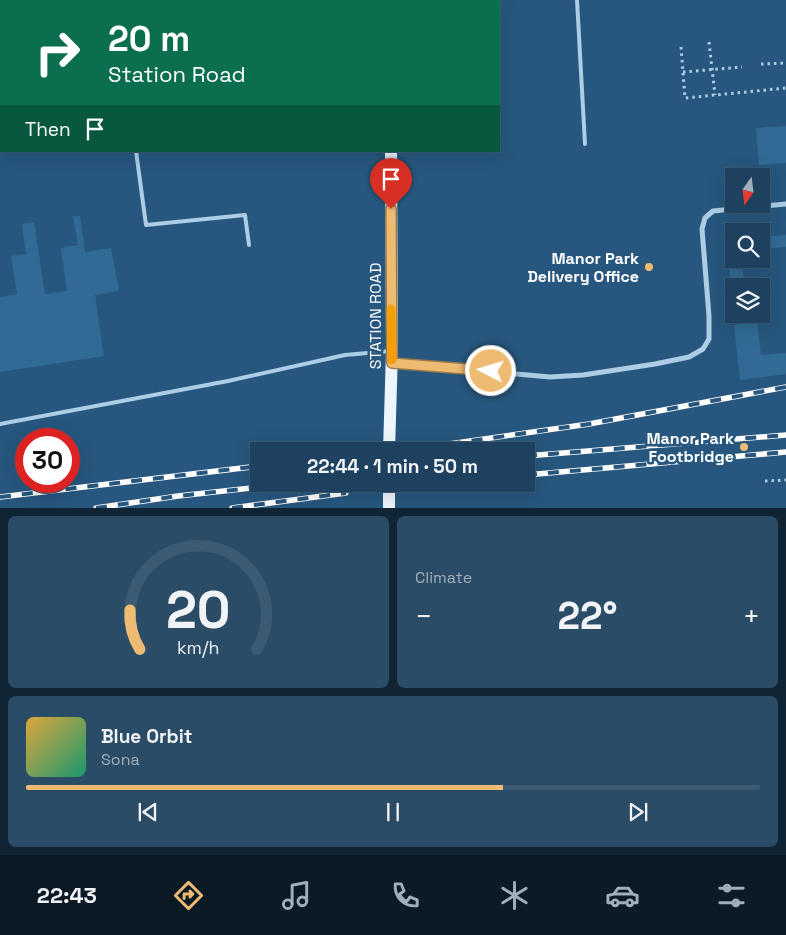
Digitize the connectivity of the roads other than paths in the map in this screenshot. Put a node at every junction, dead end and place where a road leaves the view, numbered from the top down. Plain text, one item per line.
1 (577, 0) edge
2 (585, 144) dead end
3 (136, 152) edge
4 (391, 152) edge
5 (786, 204) edge
6 (249, 245) dead end
7 (392, 357) junction
8 (0, 424) edge
9 (389, 442) edge
10 (389, 492) edge
11 (389, 508) edge

1 - 2 lane
3 - 6 lane
4 - 7 main road, STATION ROAD
5 - 7 street
7 - 8 lane
7 - 9 main road, STATION ROAD
10 - 11 main road, bridge

